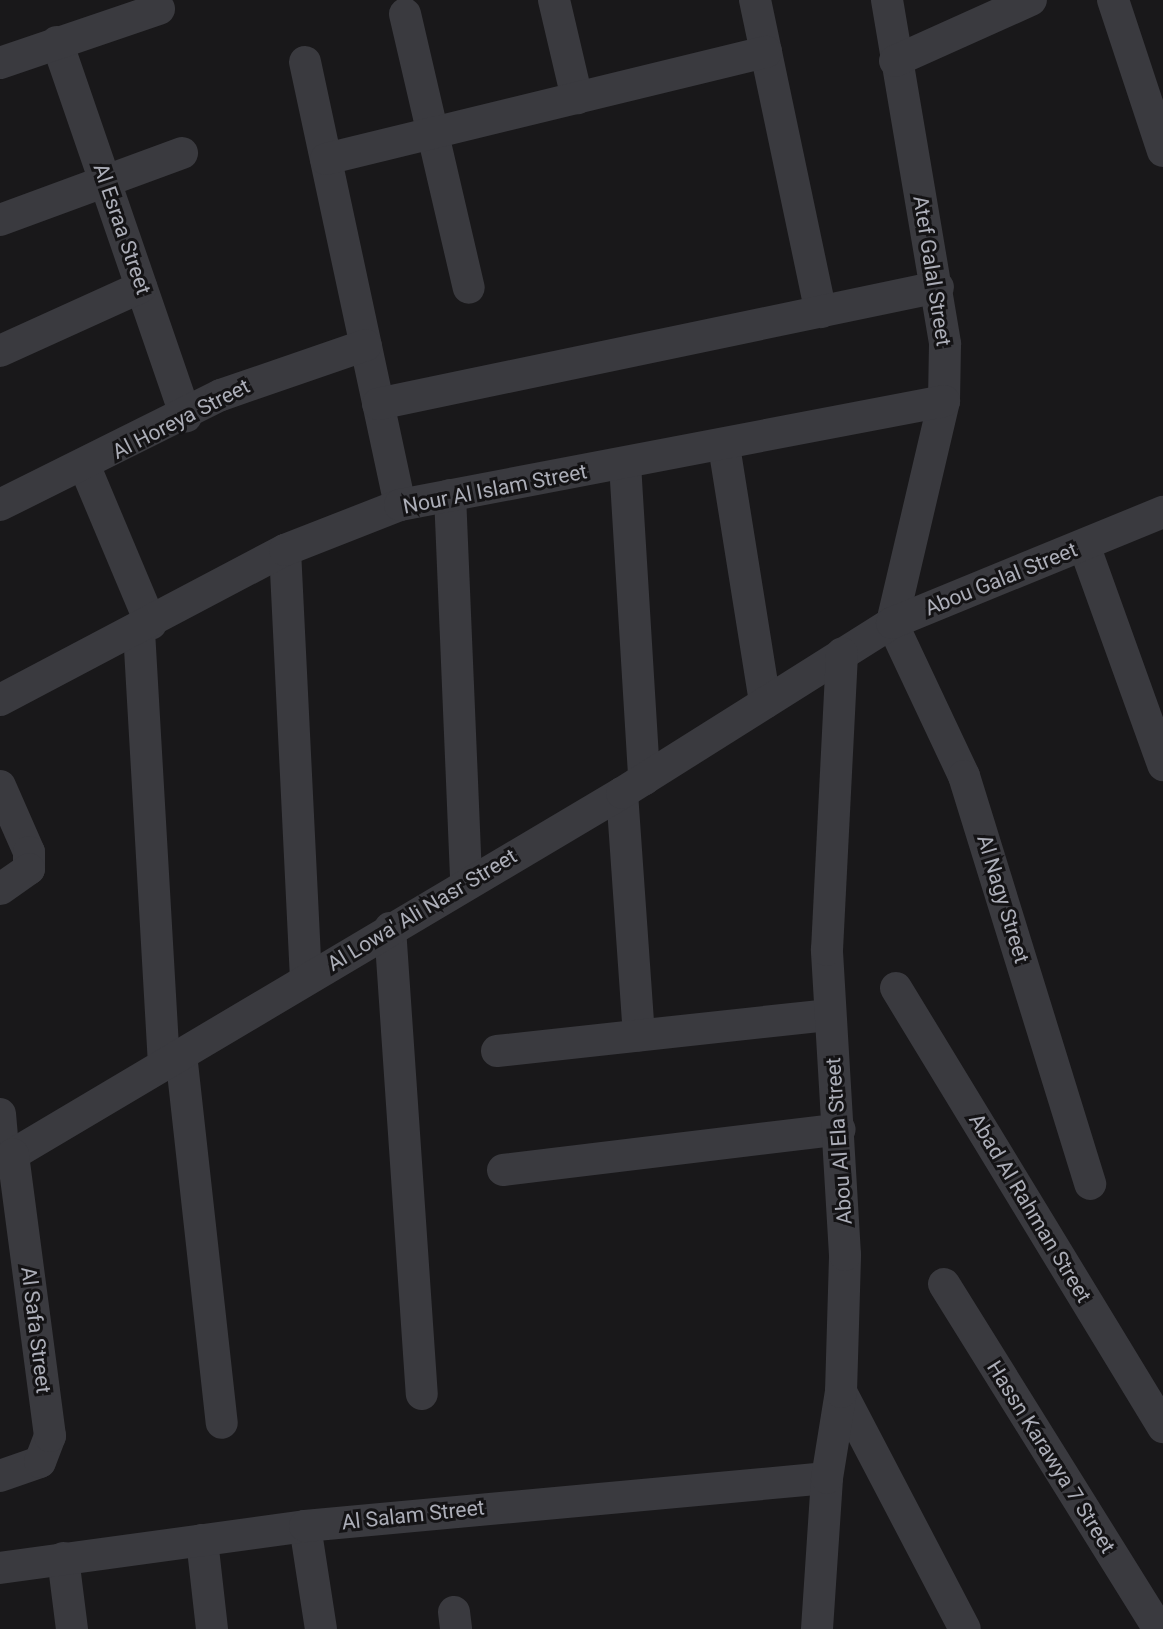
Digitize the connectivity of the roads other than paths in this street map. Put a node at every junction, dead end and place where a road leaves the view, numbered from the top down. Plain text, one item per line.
1 (554, 0) edge
2 (755, 0) edge
3 (887, 0) edge
4 (1031, 0) edge
5 (1113, 0) edge
6 (159, 9) dead end
7 (405, 14) dead end
8 (57, 42) junction
9 (766, 52) junction
10 (895, 61) junction
11 (305, 62) dead end
12 (0, 63) edge
13 (577, 98) junction
14 (433, 133) junction
15 (1163, 151) edge
16 (182, 153) dead end
17 (326, 159) junction
18 (104, 180) junction
19 (0, 219) edge
20 (141, 286) junction
21 (938, 287) junction
22 (469, 288) dead end
23 (821, 312) junction
24 (366, 345) junction
25 (0, 351) edge
26 (944, 401) junction
27 (378, 404) junction
28 (186, 416) junction
29 (724, 446) junction
30 (625, 464) junction
31 (85, 467) junction
32 (450, 495) junction
33 (0, 505) edge
34 (400, 505) junction
35 (1163, 512) edge
36 (1084, 545) junction
37 (285, 550) junction
38 (892, 623) junction
39 (145, 628) junction
40 (842, 653) junction
41 (0, 700) edge
42 (765, 703) junction
43 (1163, 765) edge
44 (0, 786) edge
45 (633, 786) junction
46 (466, 883) junction
47 (0, 889) edge
48 (390, 928) junction
49 (306, 979) junction
50 (896, 988) dead end
51 (830, 1015) junction
52 (639, 1035) junction
53 (497, 1051) dead end
54 (172, 1059) junction
55 (0, 1114) edge
56 (841, 1129) junction
57 (6, 1159) edge
58 (503, 1170) dead end
59 (1090, 1184) dead end
60 (944, 1284) dead end
61 (841, 1392) junction
62 (422, 1394) dead end
63 (222, 1423) dead end
64 (1163, 1427) edge
65 (0, 1476) edge
66 (827, 1478) junction
67 (305, 1525) junction
68 (202, 1540) junction
69 (64, 1558) junction
70 (0, 1568) edge
71 (72, 1629) edge
72 (212, 1629) edge
73 (321, 1629) edge
74 (817, 1629) edge
75 (965, 1629) edge
76 (1159, 1629) edge

1 - 13 street
2 - 9 street
3 - 10 street, Atef Galal Street
4 - 10 street
5 - 15 street
6 - 8 street
7 - 14 street
8 - 12 street
8 - 18 street, Al Esraa Street
9 - 13 street
9 - 23 street
10 - 21 street, Atef Galal Street
11 - 17 street
13 - 14 street
14 - 17 street
14 - 22 street
16 - 18 street
17 - 24 street
18 - 19 street
18 - 20 street, Al Esraa Street
20 - 25 street
20 - 28 street, Al Esraa Street
21 - 23 street
21 - 26 street, Atef Galal Street
23 - 27 street
24 - 27 street
24 - 28 street, Al Horeya Street
26 - 29 street, Nour Al Islam Street
26 - 38 street, Atef Galal Street
27 - 34 street
28 - 31 street, Al Horeya Street
29 - 30 street, Nour Al Islam Street
29 - 42 street
30 - 32 street, Nour Al Islam Street
30 - 45 street
31 - 33 street, Al Horeya Street
31 - 39 street
32 - 34 street, Nour Al Islam Street
32 - 46 street
34 - 37 street, Nour Al Islam Street
35 - 36 street, Abou Galal Street
36 - 38 street, Abou Galal Street
36 - 43 street
37 - 39 street, Nour Al Islam Street
37 - 49 street
38 - 40 street, Abou Galal Street
38 - 59 street, Al Nagy Street
39 - 41 street, Nour Al Islam Street
39 - 54 street
40 - 42 street, Al Lowa' Ali Nasr Street
40 - 51 street, Abou Al Ela Street
42 - 45 street, Al Lowa' Ali Nasr Street
44 - 47 street
45 - 46 street, Al Lowa' Ali Nasr Street
45 - 52 street
46 - 48 street, Al Lowa' Ali Nasr Street
48 - 49 street, Al Lowa' Ali Nasr Street
48 - 62 street
49 - 54 street, Al Lowa' Ali Nasr Street
50 - 64 street, Abad Al Rahman Street
51 - 52 street
51 - 56 street, Abou Al Ela Street
52 - 53 street
54 - 57 street, Al Lowa' Ali Nasr Street
54 - 63 street
55 - 57 street, Al Safa Street
56 - 58 street
56 - 61 street, Abou Al Ela Street
57 - 65 street, Al Safa Street
60 - 76 street, Hassn Karawya 7 Street
61 - 66 street, Abou Al Ela Street
61 - 75 street
66 - 67 street, Al Salam Street
66 - 74 street, Abou Al Ela Street
67 - 68 street, Al Salam Street
67 - 73 street
68 - 69 street, Al Salam Street
68 - 72 street
69 - 70 street, Al Salam Street
69 - 71 street

